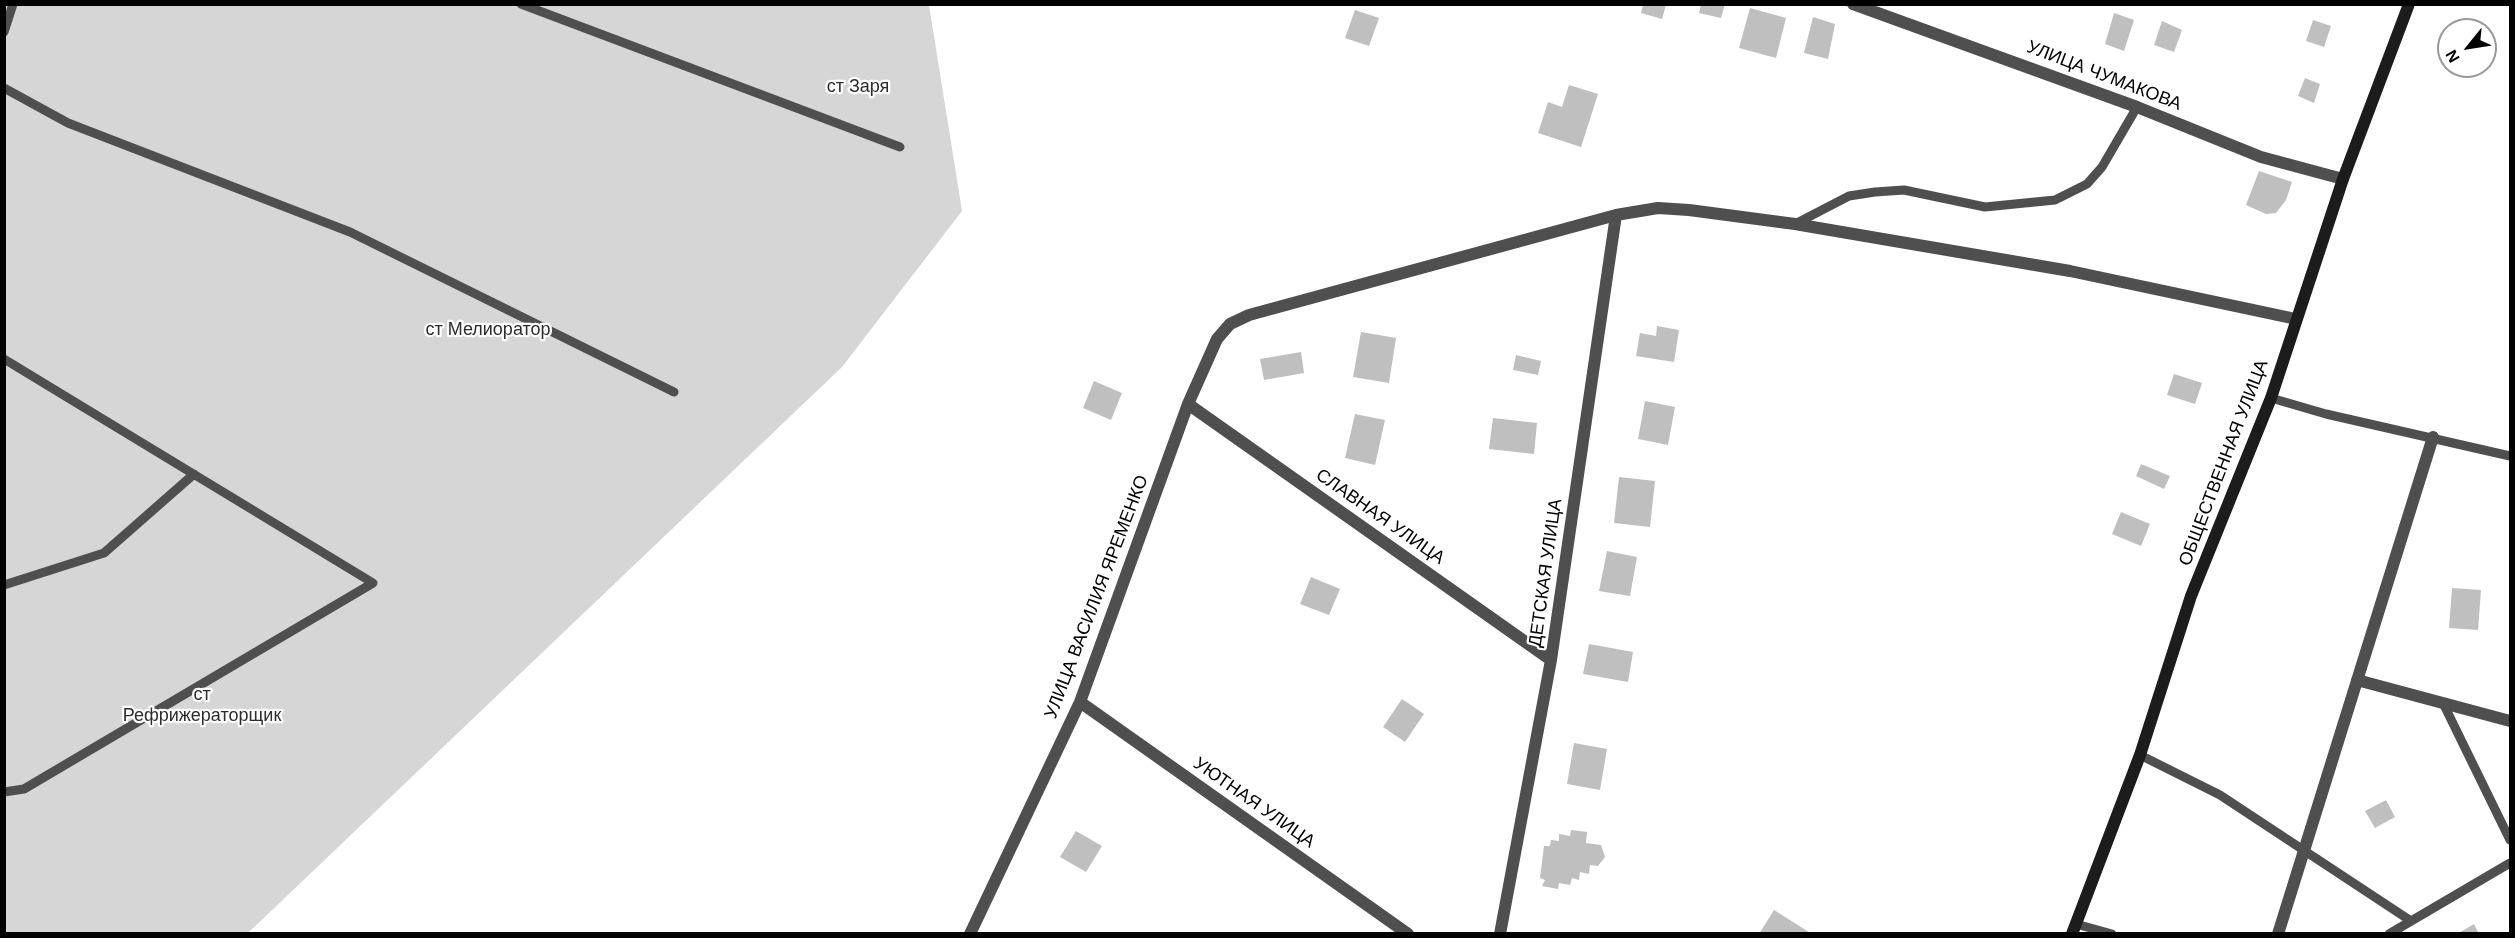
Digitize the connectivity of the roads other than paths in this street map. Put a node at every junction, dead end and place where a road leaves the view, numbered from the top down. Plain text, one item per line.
1 (13, 4) edge
2 (521, 4) edge
3 (1853, 4) edge
4 (2409, 4) edge
5 (4, 32) edge
6 (4, 88) edge
7 (2137, 107) junction
8 (900, 147) dead end
9 (2343, 179) junction
10 (1616, 215) junction
11 (1795, 224) junction
12 (2296, 319) junction
13 (4, 359) edge
14 (674, 392) dead end
15 (2271, 398) junction
16 (1188, 404) junction
17 (2433, 437) junction
18 (2511, 456) edge
19 (194, 474) junction
20 (4, 585) edge
21 (1551, 660) junction
22 (2357, 680) junction
23 (1080, 702) junction
24 (2443, 704) junction
25 (2511, 722) edge
26 (2140, 755) junction
27 (4, 792) edge
28 (2511, 840) edge
29 (2302, 848) junction
30 (2511, 863) edge
31 (2411, 921) junction
32 (2074, 929) edge
33 (970, 933) edge
34 (1408, 933) edge
35 (1500, 933) edge
36 (2112, 933) edge
37 (2278, 933) edge
38 (2390, 933) edge

1 - 5 lane
2 - 8 lane
3 - 7 street, УЛИЦА ЧУМАКОВА
4 - 9 main road, ОБЩЕСТВЕННАЯ УЛИЦА
6 - 14 lane
7 - 9 street, УЛИЦА ЧУМАКОВА
7 - 11 lane
9 - 12 main road, ОБЩЕСТВЕННАЯ УЛИЦА
10 - 11 street, УЛИЦА ВАСИЛИЯ ЯРЕМЕНКО
10 - 16 street, УЛИЦА ВАСИЛИЯ ЯРЕМЕНКО
10 - 21 street, ДЕТСКАЯ УЛИЦА
11 - 12 street, УЛИЦА ВАСИЛИЯ ЯРЕМЕНКО
12 - 15 main road, ОБЩЕСТВЕННАЯ УЛИЦА
13 - 19 lane
15 - 17 lane
15 - 26 main road, ОБЩЕСТВЕННАЯ УЛИЦА
16 - 21 street, СЛАВНАЯ УЛИЦА
16 - 23 street, УЛИЦА ВАСИЛИЯ ЯРЕМЕНКО
17 - 18 lane
17 - 22 street
19 - 20 lane
19 - 27 lane
21 - 35 street, ДЕТСКАЯ УЛИЦА
22 - 24 street
22 - 29 street
23 - 33 street, УЛИЦА ВАСИЛИЯ ЯРЕМЕНКО
23 - 34 street, УЮТНАЯ УЛИЦА
24 - 25 street
24 - 28 lane
26 - 29 lane
26 - 32 main road, ОБЩЕСТВЕННАЯ УЛИЦА
29 - 31 lane
29 - 37 street
30 - 31 lane
31 - 38 lane
32 - 36 lane

